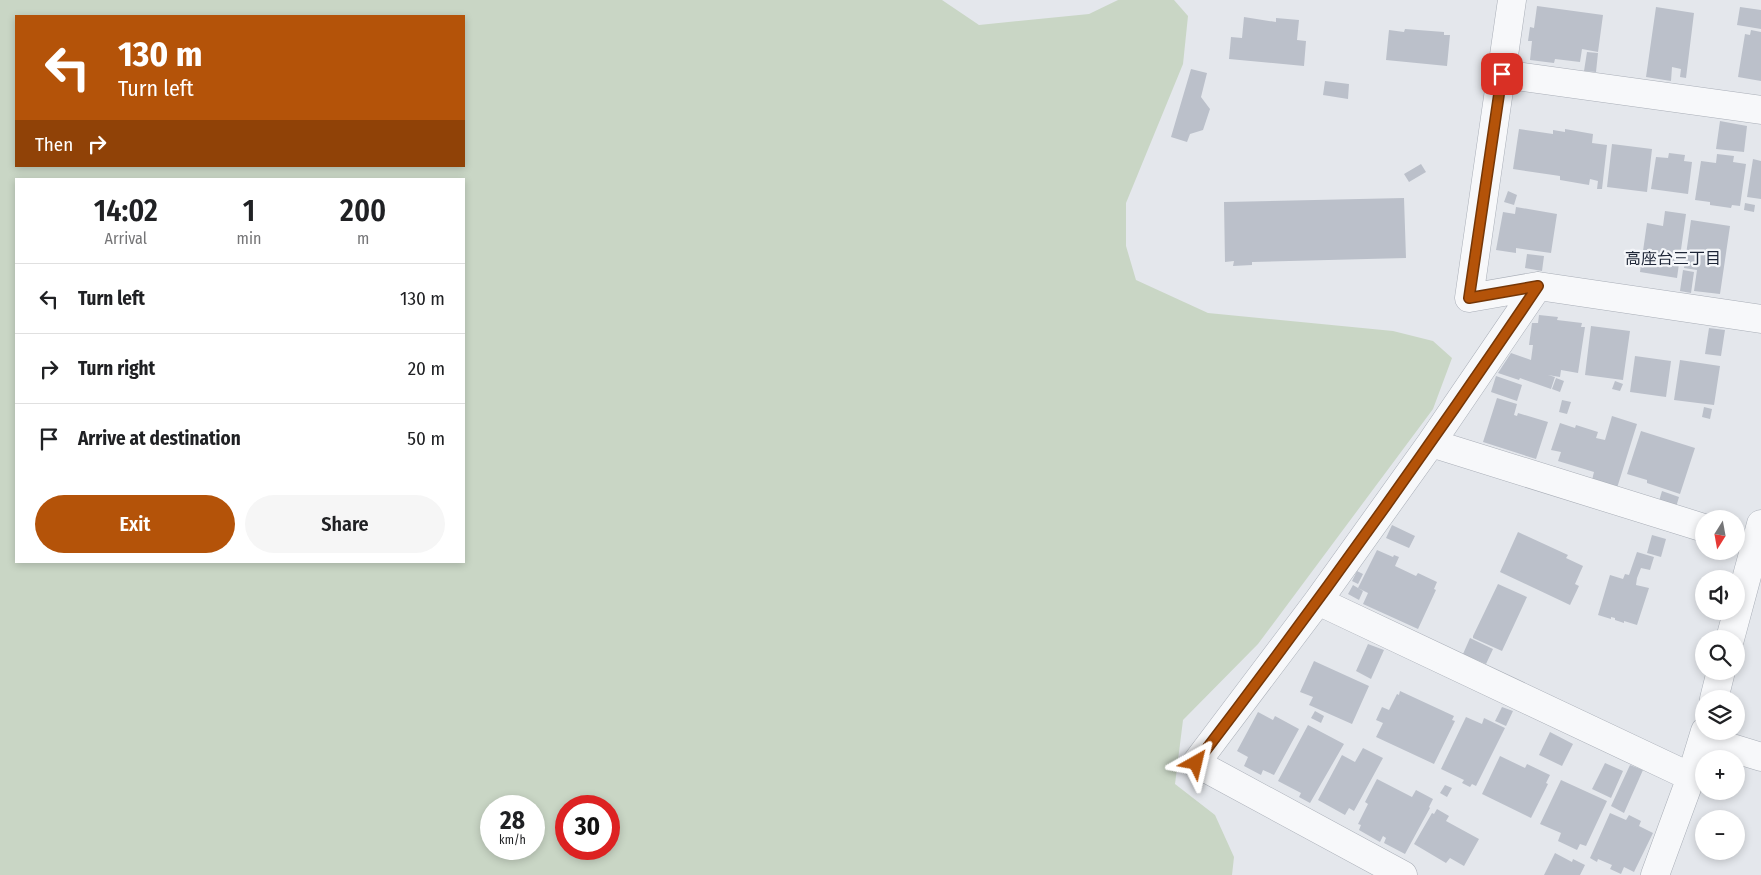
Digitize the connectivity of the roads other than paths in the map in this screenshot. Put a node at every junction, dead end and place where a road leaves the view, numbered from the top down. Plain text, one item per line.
1 (1512, 0) edge
2 (1502, 74) junction
3 (1761, 110) edge
4 (1538, 286) junction
5 (1761, 319) edge
6 (1431, 443) junction
7 (1695, 525) edge
8 (1751, 535) edge
9 (1318, 601) junction
10 (1732, 630) edge
11 (1702, 740) edge
12 (1717, 740) edge
13 (1761, 757) edge
14 (1691, 777) junction
15 (1403, 875) edge
16 (1655, 875) edge

1 - 2 street
2 - 3 street
2 - 4 street
4 - 5 street
4 - 6 street
6 - 7 street
6 - 9 street
8 - 10 street
9 - 14 street
9 - 15 street
11 - 14 street
12 - 13 street
14 - 16 street

